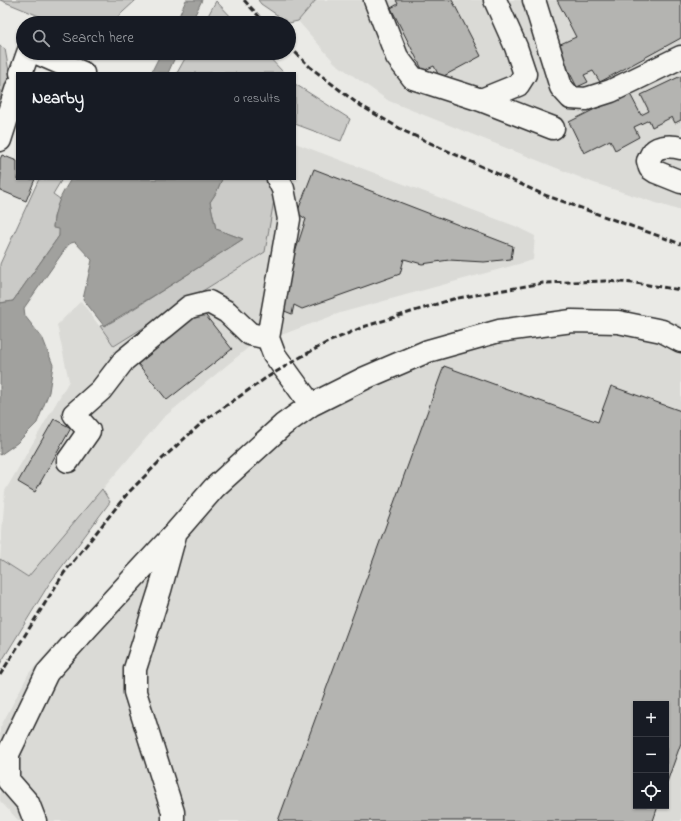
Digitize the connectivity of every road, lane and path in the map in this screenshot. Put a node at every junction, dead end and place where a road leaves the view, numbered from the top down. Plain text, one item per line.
1 (375, 0) edge
2 (495, 0) edge
3 (534, 0) edge
4 (681, 57) edge
5 (26, 60) edge
6 (53, 60) edge
7 (21, 72) edge
8 (81, 72) edge
9 (16, 90) edge
10 (481, 100) junction
11 (553, 128) dead end
12 (0, 140) edge
13 (681, 148) edge
14 (278, 180) edge
15 (681, 182) edge
16 (268, 338) junction
17 (681, 340) edge
18 (311, 405) junction
19 (68, 461) dead end
20 (175, 533) junction
21 (35, 821) edge
22 (173, 821) edge

1 - 10 lane
2 - 10 lane
3 - 4 lane
5 - 7 lane
6 - 8 lane
9 - 12 lane
10 - 11 lane
13 - 15 lane
14 - 16 lane
16 - 18 lane
16 - 19 lane
17 - 18 lane
18 - 20 lane
20 - 21 lane
20 - 22 lane

